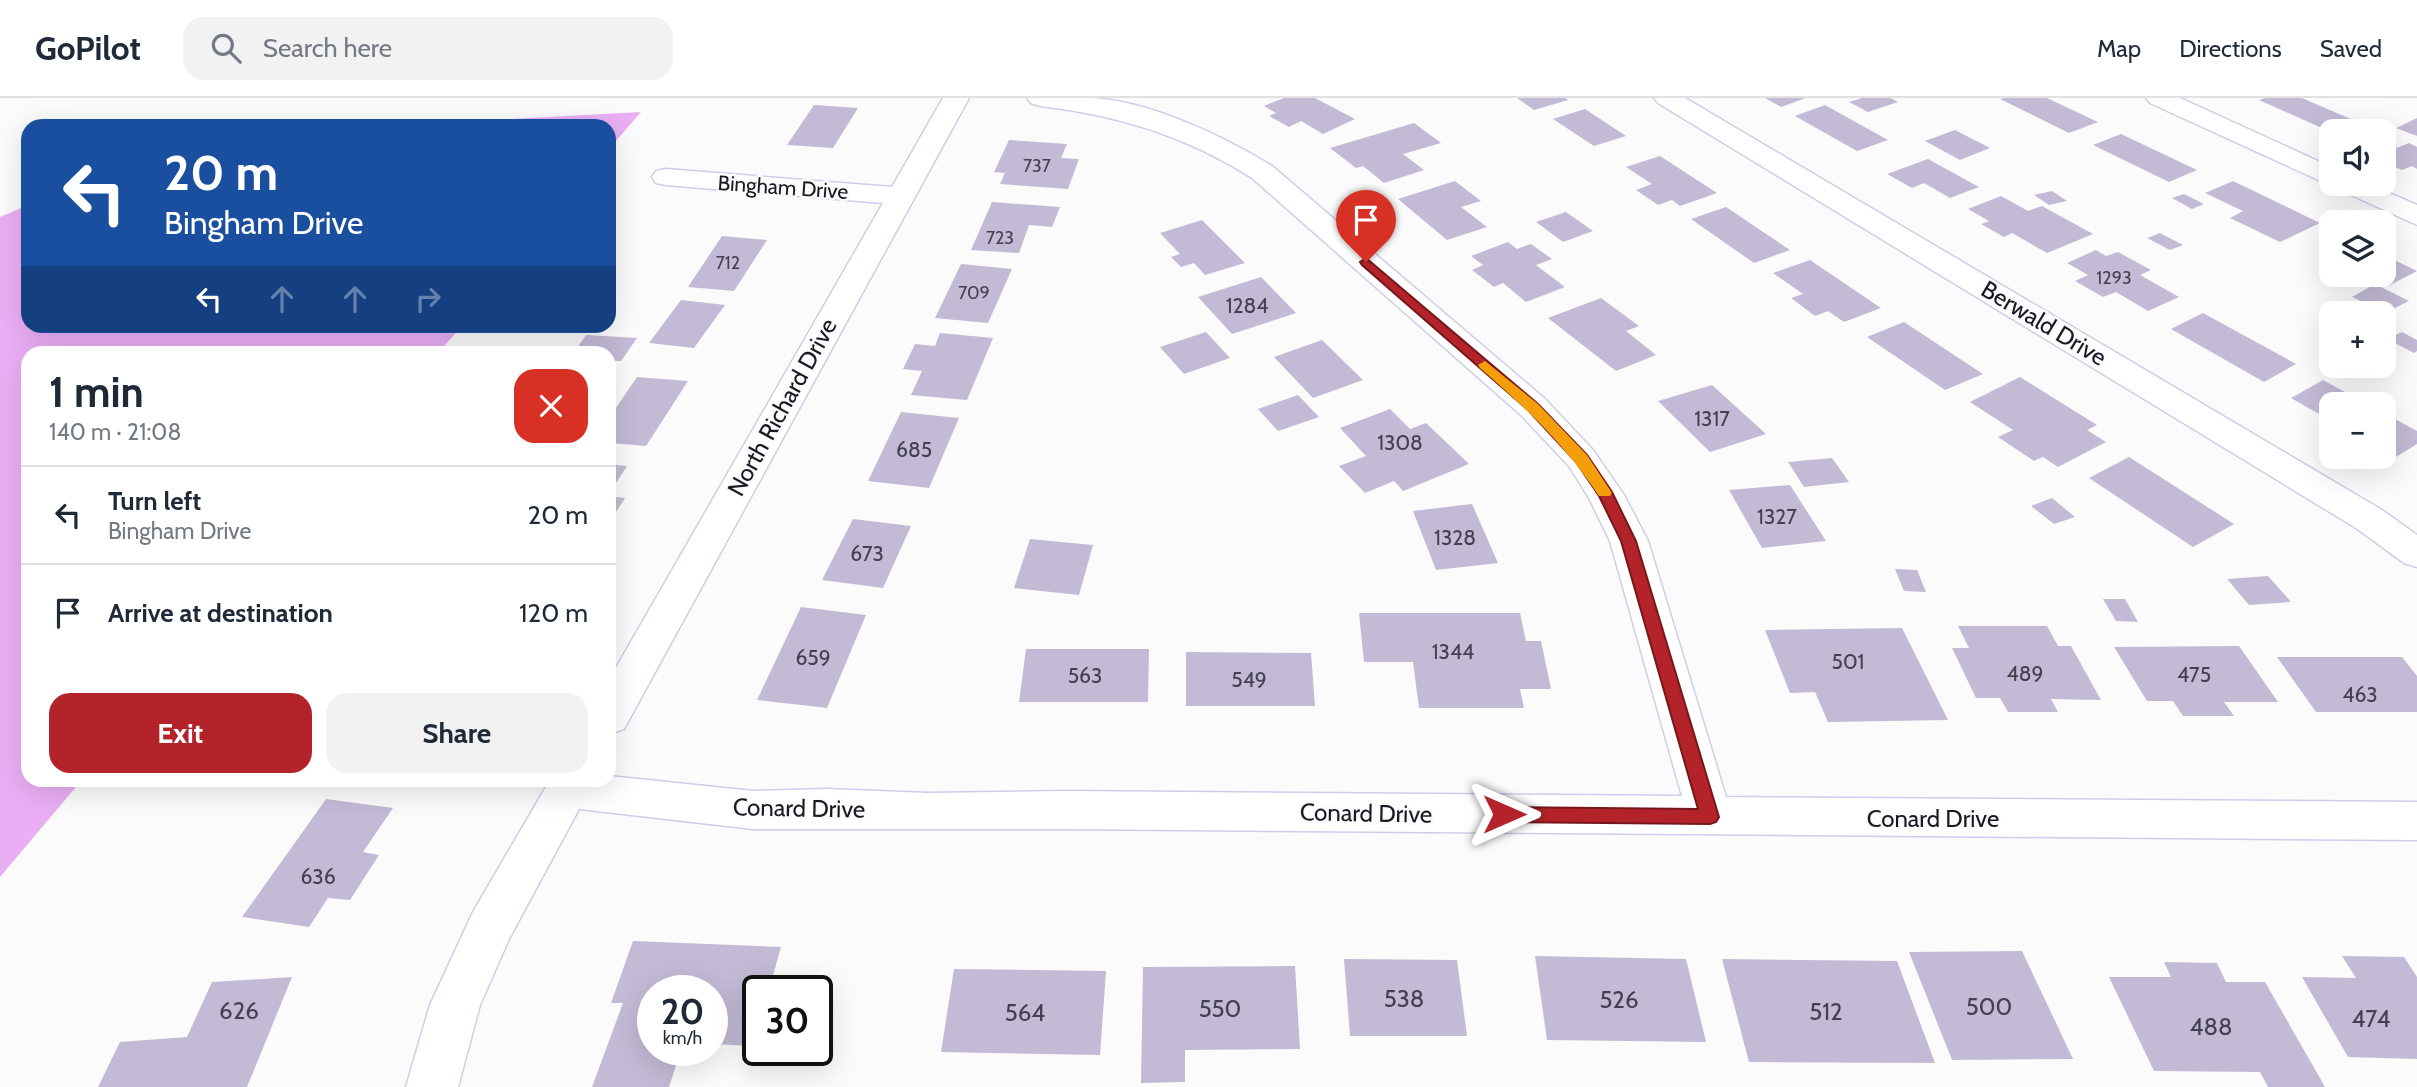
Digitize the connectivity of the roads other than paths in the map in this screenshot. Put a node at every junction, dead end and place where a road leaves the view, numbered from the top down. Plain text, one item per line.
1 (956, 98) edge
2 (1040, 98) edge
3 (1667, 98) edge
4 (2159, 98) edge
5 (2319, 171) edge
6 (666, 177) dead end
7 (901, 196) junction
8 (2373, 196) edge
9 (2417, 216) edge
10 (2417, 554) edge
11 (616, 705) edge
12 (570, 787) edge
13 (586, 787) edge
14 (1710, 817) junction
15 (2417, 821) edge
16 (432, 1087) edge

1 - 7 street, North Richard Drive
2 - 14 street
3 - 10 street, Berwald Drive
4 - 5 street
6 - 7 street, Bingham Drive
7 - 11 street, North Richard Drive
8 - 9 street
12 - 16 street
13 - 14 street, Conard Drive
14 - 15 street, Conard Drive

